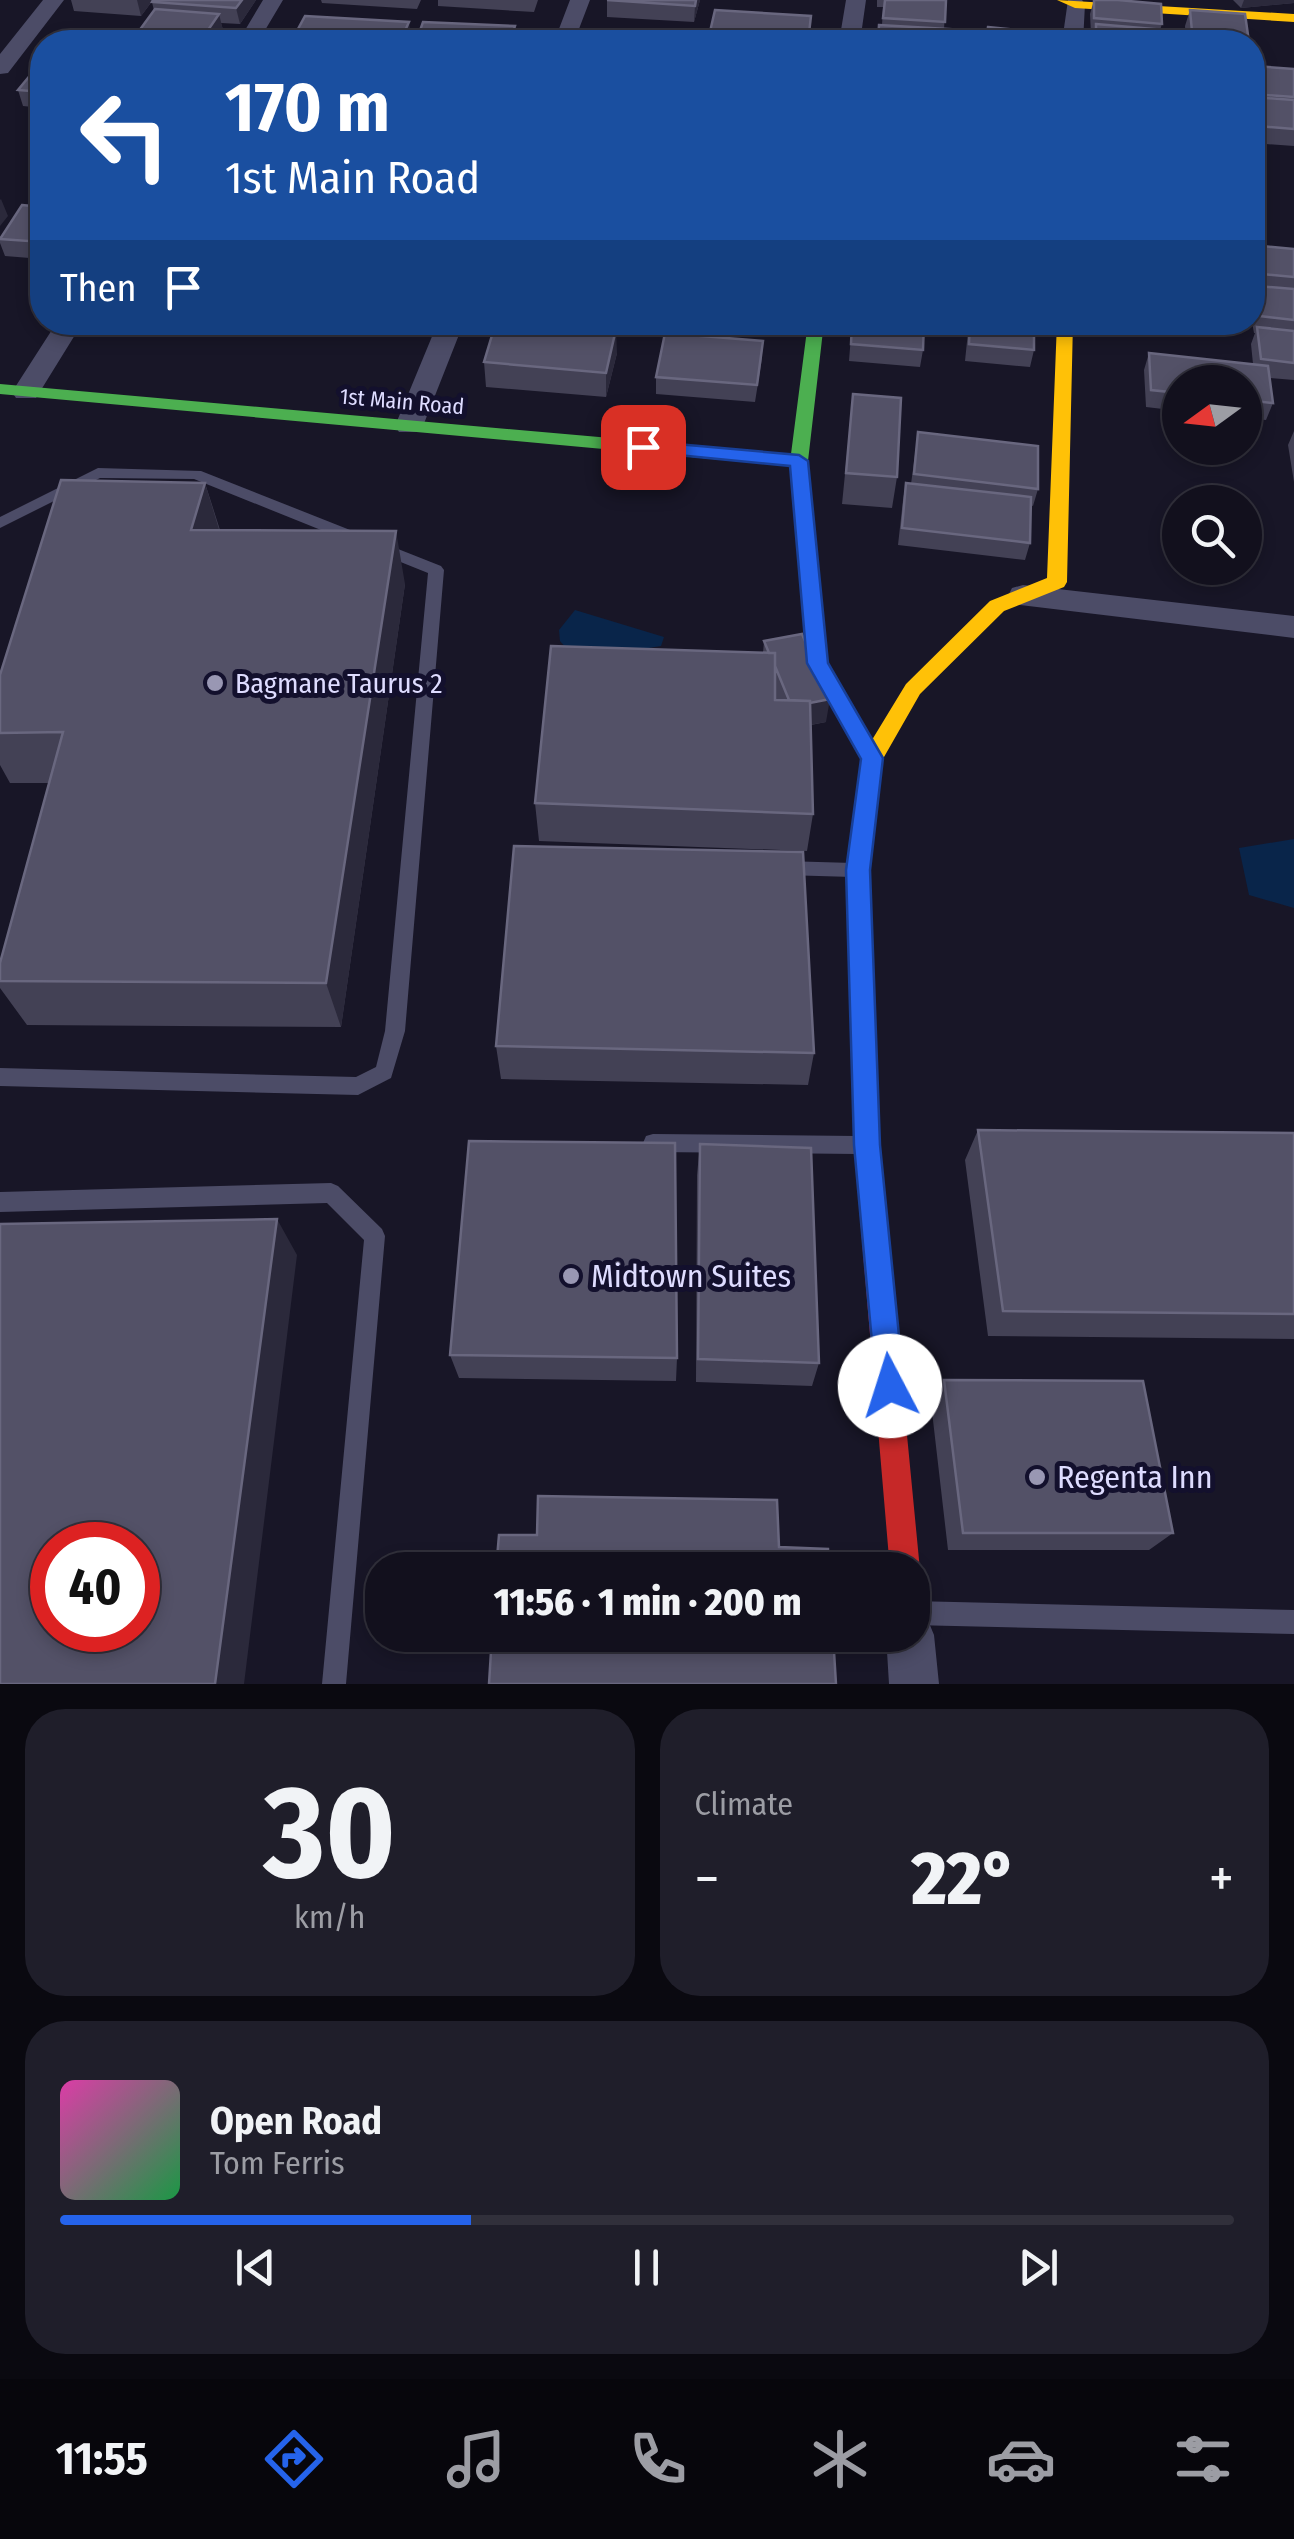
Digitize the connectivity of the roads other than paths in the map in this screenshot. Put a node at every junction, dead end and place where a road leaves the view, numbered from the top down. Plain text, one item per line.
1 (54, 0) edge
2 (273, 0) edge
3 (580, 0) edge
4 (856, 0) edge
5 (1069, 2) edge
6 (1197, 6) edge
7 (1294, 18) edge
8 (30, 30) edge
9 (30, 30) edge
10 (255, 30) edge
11 (569, 30) edge
12 (852, 30) edge
13 (1072, 30) edge
14 (0, 68) edge
15 (59, 335) edge
16 (446, 335) edge
17 (814, 335) edge
18 (1065, 335) edge
19 (13, 390) edge
20 (409, 426) junction
21 (799, 461) junction
22 (0, 523) edge
23 (1023, 596) junction
24 (1294, 627) edge
25 (872, 758) junction
26 (758, 866) edge
27 (858, 870) junction
28 (0, 1077) edge
29 (632, 1143) edge
30 (867, 1145) junction
31 (0, 1202) edge
32 (903, 1552) edge
33 (930, 1613) edge
34 (1294, 1622) edge
35 (911, 1652) edge
36 (334, 1684) edge
37 (914, 1684) edge

1 - 9 street
2 - 10 street
3 - 11 street
4 - 12 street
5 - 6 street
5 - 13 street
6 - 7 street
8 - 14 street
15 - 19 street
16 - 20 street
17 - 21 street
18 - 23 street
19 - 20 street, 1st Main Road
20 - 21 street, 1st Main Road
21 - 25 street
22 - 28 lane
23 - 24 street
23 - 25 street
25 - 27 street
26 - 27 lane
27 - 30 street
29 - 30 lane
30 - 32 street
31 - 36 lane
33 - 34 lane
35 - 37 street

